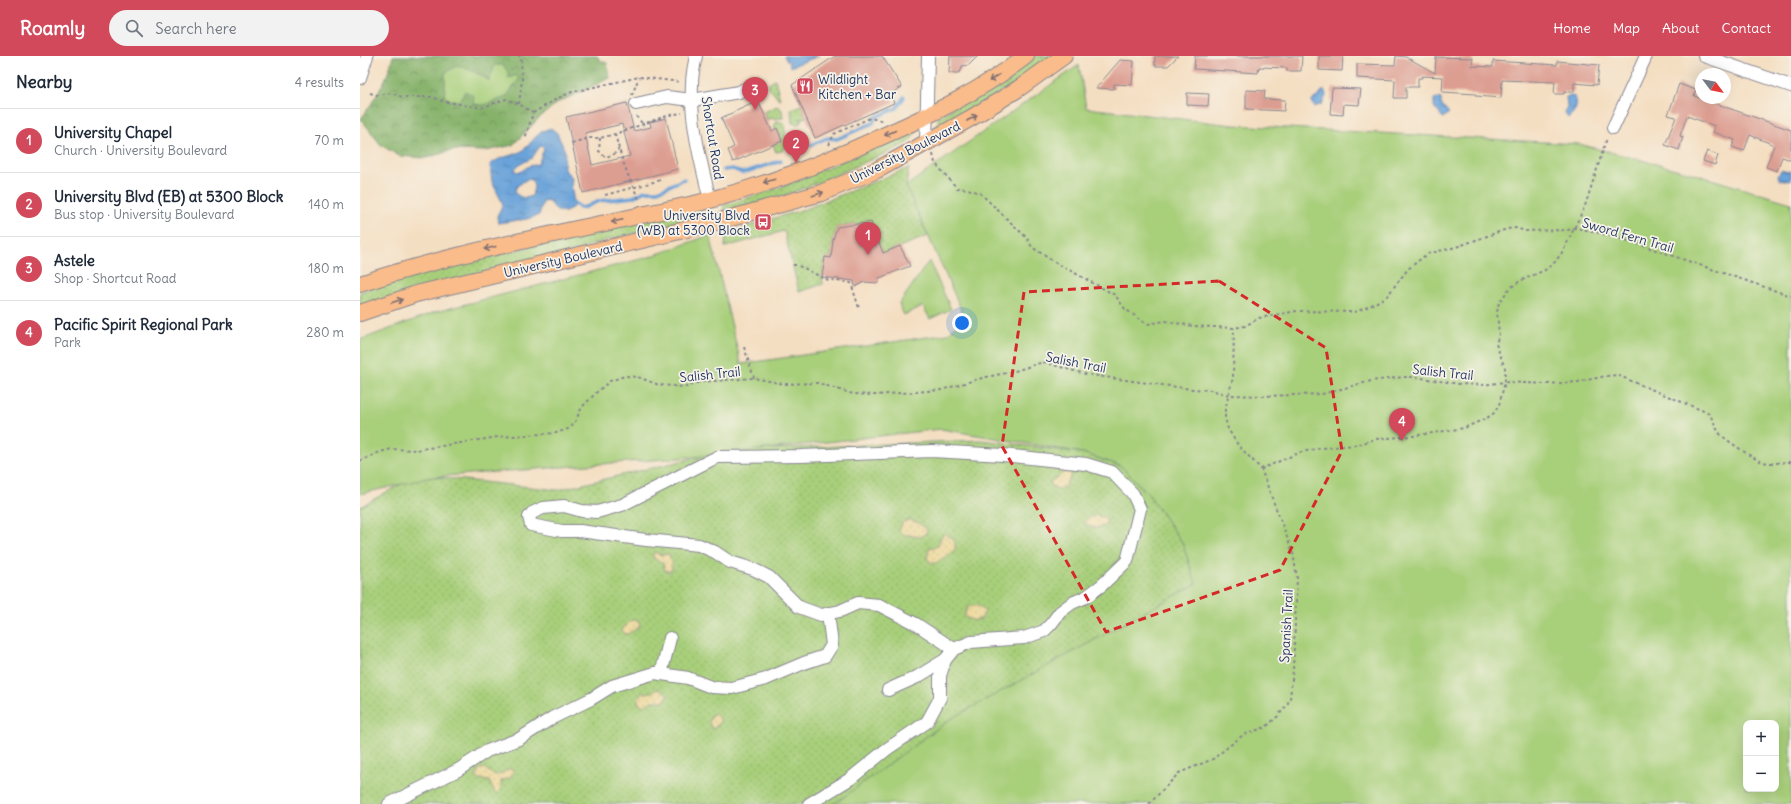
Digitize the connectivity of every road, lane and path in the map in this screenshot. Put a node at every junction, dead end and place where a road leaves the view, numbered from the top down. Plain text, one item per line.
1 (368, 56) edge
2 (519, 56) edge
3 (696, 56) edge
4 (928, 56) edge
5 (1026, 56) edge
6 (1064, 56) edge
7 (1646, 56) edge
8 (1704, 56) edge
9 (360, 78) edge
10 (692, 83) junction
11 (1791, 86) edge
12 (748, 87) dead end
13 (370, 93) dead end
14 (519, 104) junction
15 (636, 104) dead end
16 (692, 105) junction
17 (533, 113) junction
18 (926, 117) junction
19 (877, 120) dead end
20 (1613, 128) joint
21 (615, 134) junction
22 (600, 138) junction
23 (525, 139) dead end
24 (572, 143) dead end
25 (829, 145) dead end
26 (930, 147) junction
27 (619, 149) junction
28 (661, 180) dead end
29 (634, 189) junction
30 (605, 195) dead end
31 (710, 200) junction
32 (640, 202) dead end
33 (713, 223) junction
34 (1574, 228) junction
35 (793, 265) dead end
36 (360, 284) edge
37 (1791, 296) edge
38 (859, 308) dead end
39 (360, 313) edge
40 (1234, 328) junction
41 (744, 348) dead end
42 (754, 378) junction
43 (1505, 382) junction
44 (1229, 395) junction
45 (360, 461) edge
46 (1791, 462) edge
47 (1261, 469) junction
48 (828, 614) junction
49 (670, 638) dead end
50 (954, 649) junction
51 (945, 660) junction
52 (661, 674) junction
53 (888, 690) dead end
54 (389, 804) edge
55 (809, 804) edge
56 (1149, 804) edge

1 - 9 street
2 - 14 path
3 - 10 street, Shortcut Road
4 - 18 street
5 -> 18 main road, University Boulevard
26 -> 6 main road, University Boulevard
7 - 20 street
8 - 11 street
10 - 16 street, Shortcut Road
10 - 17 path
12 - 16 street
13 - 14 path
14 - 17 path
15 - 16 street
16 - 21 path
16 - 31 street, Shortcut Road
17 - 23 path
18 - 26 street
18 -> 31 main road, University Boulevard
19 - 25 path
20 - 34 path
21 - 22 path
21 - 27 path
22 - 24 path
22 - 27 path
33 -> 26 main road, University Boulevard
26 - 40 path, Sword Fern Trail
27 - 29 path
28 - 29 path
29 - 30 path
29 - 32 path
31 - 33 main road
31 -> 36 main road, University Boulevard
39 -> 33 main road, University Boulevard
34 - 37 path, Sword Fern Trail
34 - 40 path, Sword Fern Trail
34 - 43 path
35 - 38 path
40 - 44 path, Spanish Trail
41 - 42 path
42 - 44 path, Salish Trail
42 - 45 path, Salish Trail
43 - 44 path, Salish Trail
43 - 46 path, Salish Trail
43 - 47 path
44 - 47 path, Spanish Trail
47 - 56 path, Spanish Trail
48 - 50 street
48 - 50 street
48 - 52 street
49 - 52 street
50 - 51 street
51 - 53 street
51 - 55 street
52 - 54 street

